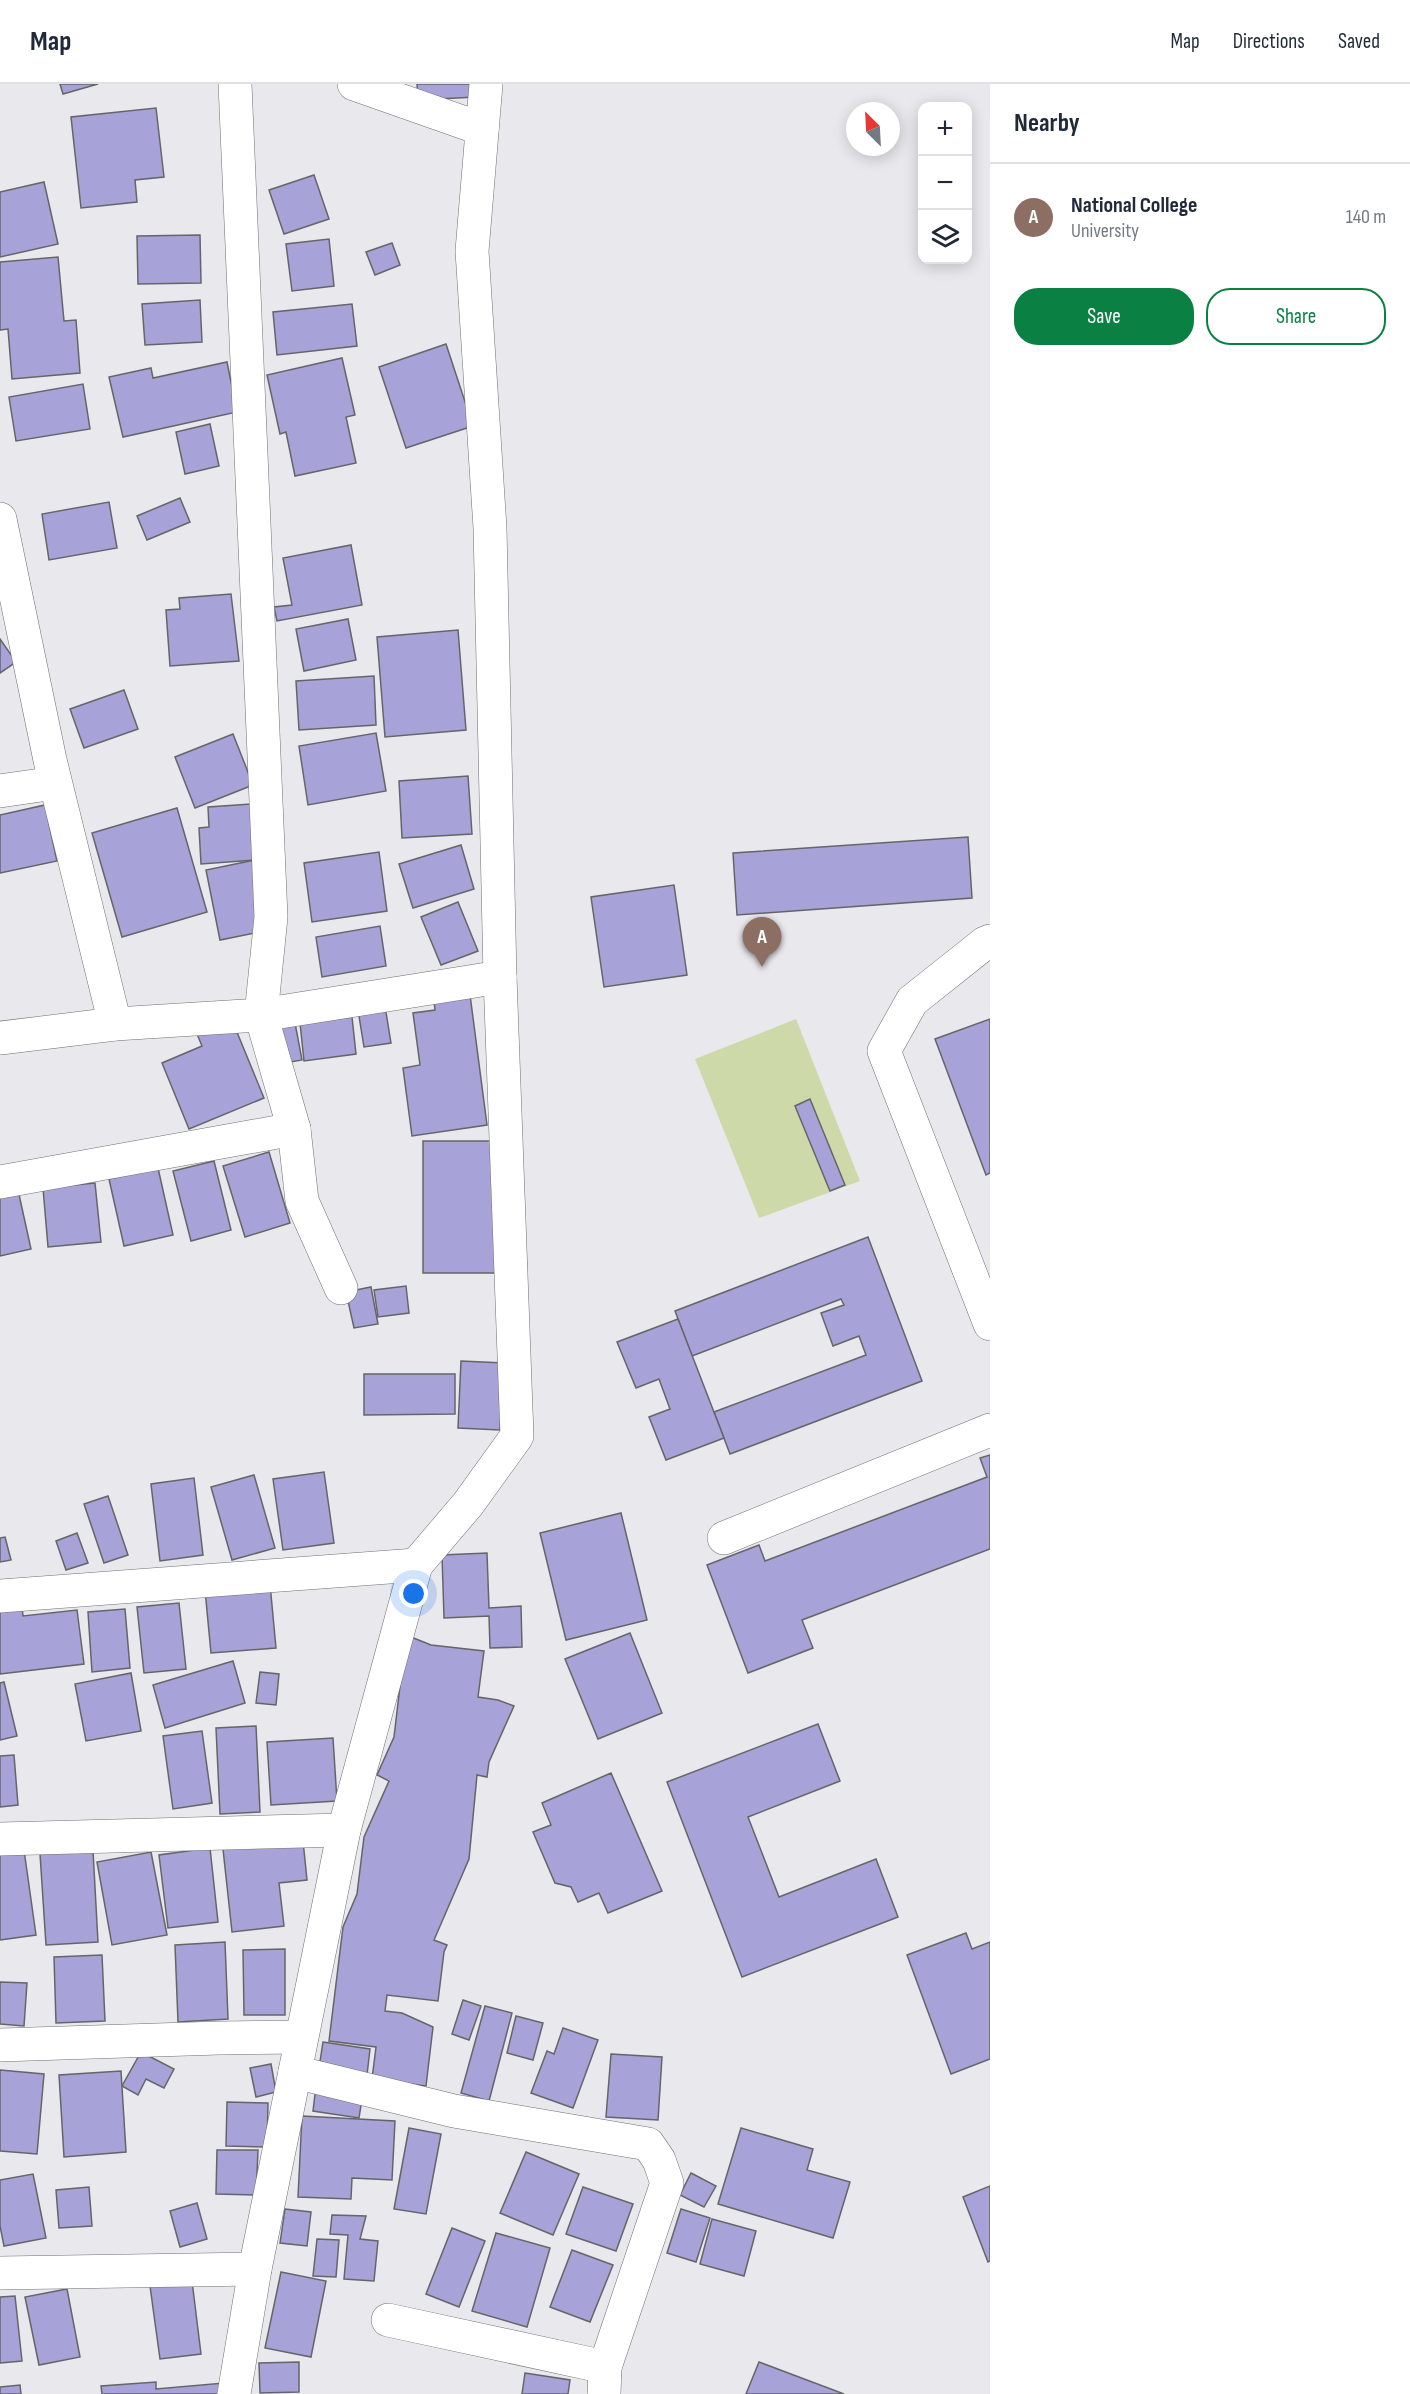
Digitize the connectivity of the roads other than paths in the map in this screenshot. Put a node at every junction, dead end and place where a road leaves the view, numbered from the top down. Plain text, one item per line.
1 (235, 84) edge
2 (354, 84) edge
3 (486, 84) edge
4 (482, 129) junction
5 (0, 519) edge
6 (7, 588) edge
7 (55, 783) junction
8 (0, 791) edge
9 (990, 941) edge
10 (500, 976) junction
11 (261, 1015) junction
12 (115, 1024) junction
13 (0, 1038) edge
14 (294, 1129) junction
15 (0, 1182) edge
16 (341, 1288) dead end
17 (990, 1324) edge
18 (990, 1430) edge
19 (724, 1538) dead end
20 (416, 1565) junction
21 (0, 1596) edge
22 (345, 1830) junction
23 (0, 1839) edge
24 (301, 2037) junction
25 (0, 2045) edge
26 (295, 2072) junction
27 (255, 2269) junction
28 (0, 2273) edge
29 (388, 2320) dead end
30 (604, 2380) edge
31 (234, 2394) edge

1 - 11 street
2 - 4 street
3 - 4 street
4 - 10 street
5 - 6 street
6 - 7 street
7 - 8 street
7 - 12 street
9 - 17 street
10 - 11 street
10 - 20 street
11 - 12 street
11 - 14 street
12 - 13 street
14 - 15 street
14 - 16 street
18 - 19 street
20 - 21 street
20 - 22 street
22 - 23 street
22 - 24 street
24 - 25 street
24 - 26 street
26 - 27 street
26 - 30 street
27 - 28 street
27 - 31 street
29 - 30 street

